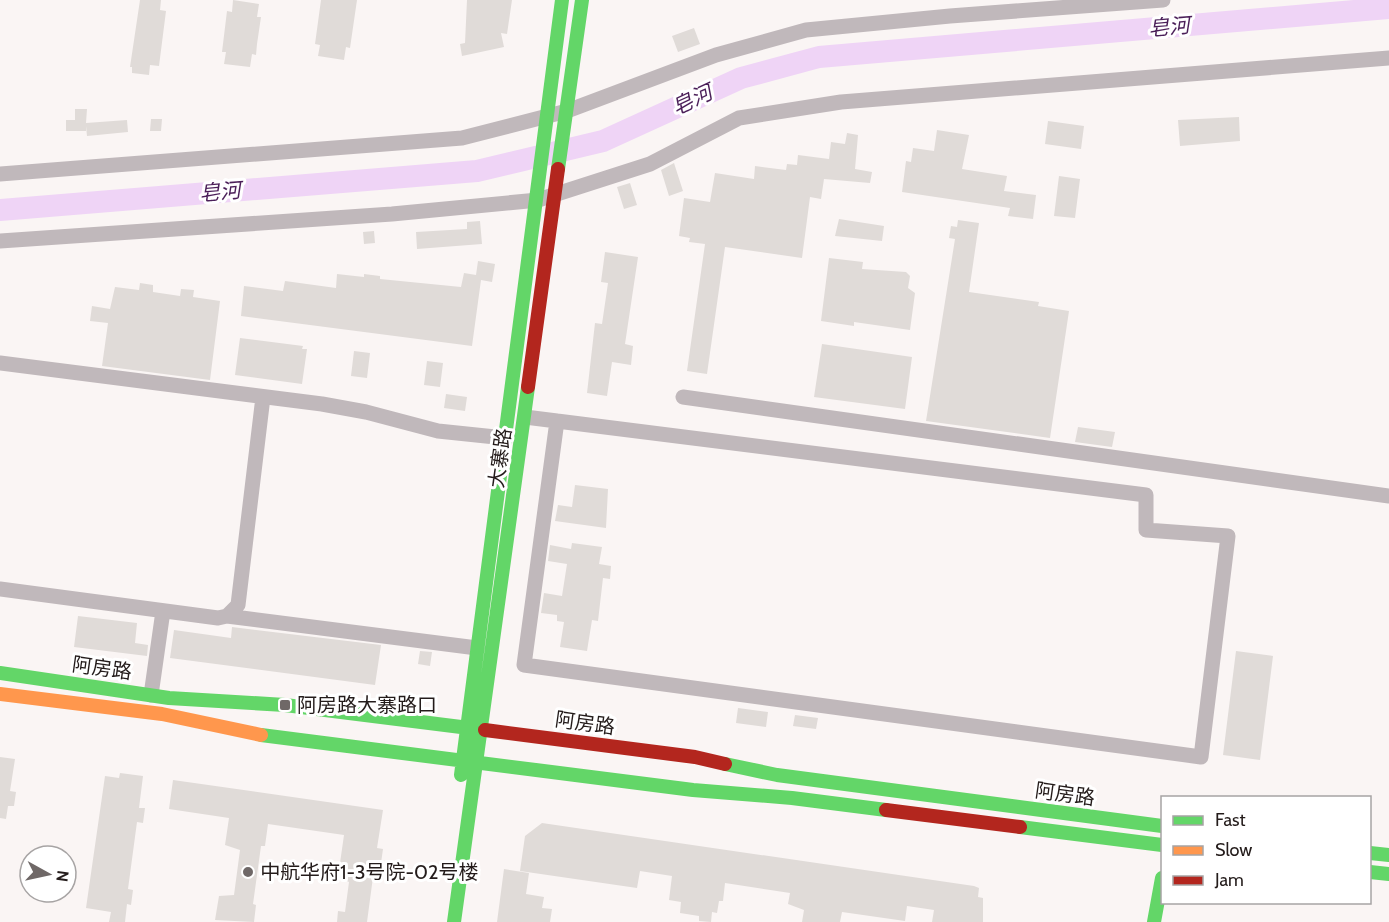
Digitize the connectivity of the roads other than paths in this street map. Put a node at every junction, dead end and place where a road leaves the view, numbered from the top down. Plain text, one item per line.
1 (562, 0) edge
2 (582, 0) edge
3 (1163, 0) edge
4 (1389, 58) edge
5 (567, 111) junction
6 (547, 116) junction
7 (0, 174) edge
8 (554, 196) junction
9 (538, 200) junction
10 (0, 241) edge
11 (0, 363) edge
12 (263, 397) junction
13 (683, 398) dead end
14 (525, 417) junction
15 (557, 421) junction
16 (506, 438) junction
17 (1389, 496) edge
18 (0, 589) edge
19 (163, 611) junction
20 (227, 616) junction
21 (477, 648) junction
22 (0, 673) edge
23 (0, 694) edge
24 (151, 695) junction
25 (466, 727) junction
26 (482, 730) junction
27 (463, 761) junction
28 (477, 763) junction
29 (613, 763) junction
30 (1161, 826) edge
31 (1161, 845) edge
32 (1371, 853) edge
33 (1389, 855) edge
34 (1371, 872) edge
35 (1389, 874) edge
36 (1161, 884) edge
37 (440, 922) edge
38 (454, 922) edge
39 (1154, 922) edge

1 - 6 main road, 大寨路
2 - 5 main road, 大寨路
3 - 5 street
4 - 8 street
5 - 6 street
5 - 8 main road, 大寨路
6 - 7 street
6 - 9 main road, 大寨路
8 - 9 street
8 - 14 main road, 大寨路
9 - 10 street
9 - 16 main road, 大寨路
11 - 12 street
12 - 16 street
12 - 20 street
13 - 17 street
14 - 15 street
14 - 26 main road, 大寨路
15 - 15 street
16 - 21 main road, 大寨路
18 - 19 street
19 - 20 street
19 - 24 street
20 - 21 street
21 - 25 main road, 大寨路
22 - 24 main road, 阿房路
23 - 27 main road, 阿房路
24 - 25 main road, 阿房路
25 - 26 main road, 阿房路
25 - 27 main road, 大寨路
26 - 28 main road, 大寨路
26 - 29 main road, 阿房路
27 - 28 main road, 阿房路
27 - 37 main road, 大寨路
28 - 29 main road, 阿房路
28 - 38 main road, 大寨路
29 - 30 main road, 阿房路
29 - 31 main road, 阿房路
32 - 33 main road
34 - 35 main road
36 - 39 main road

